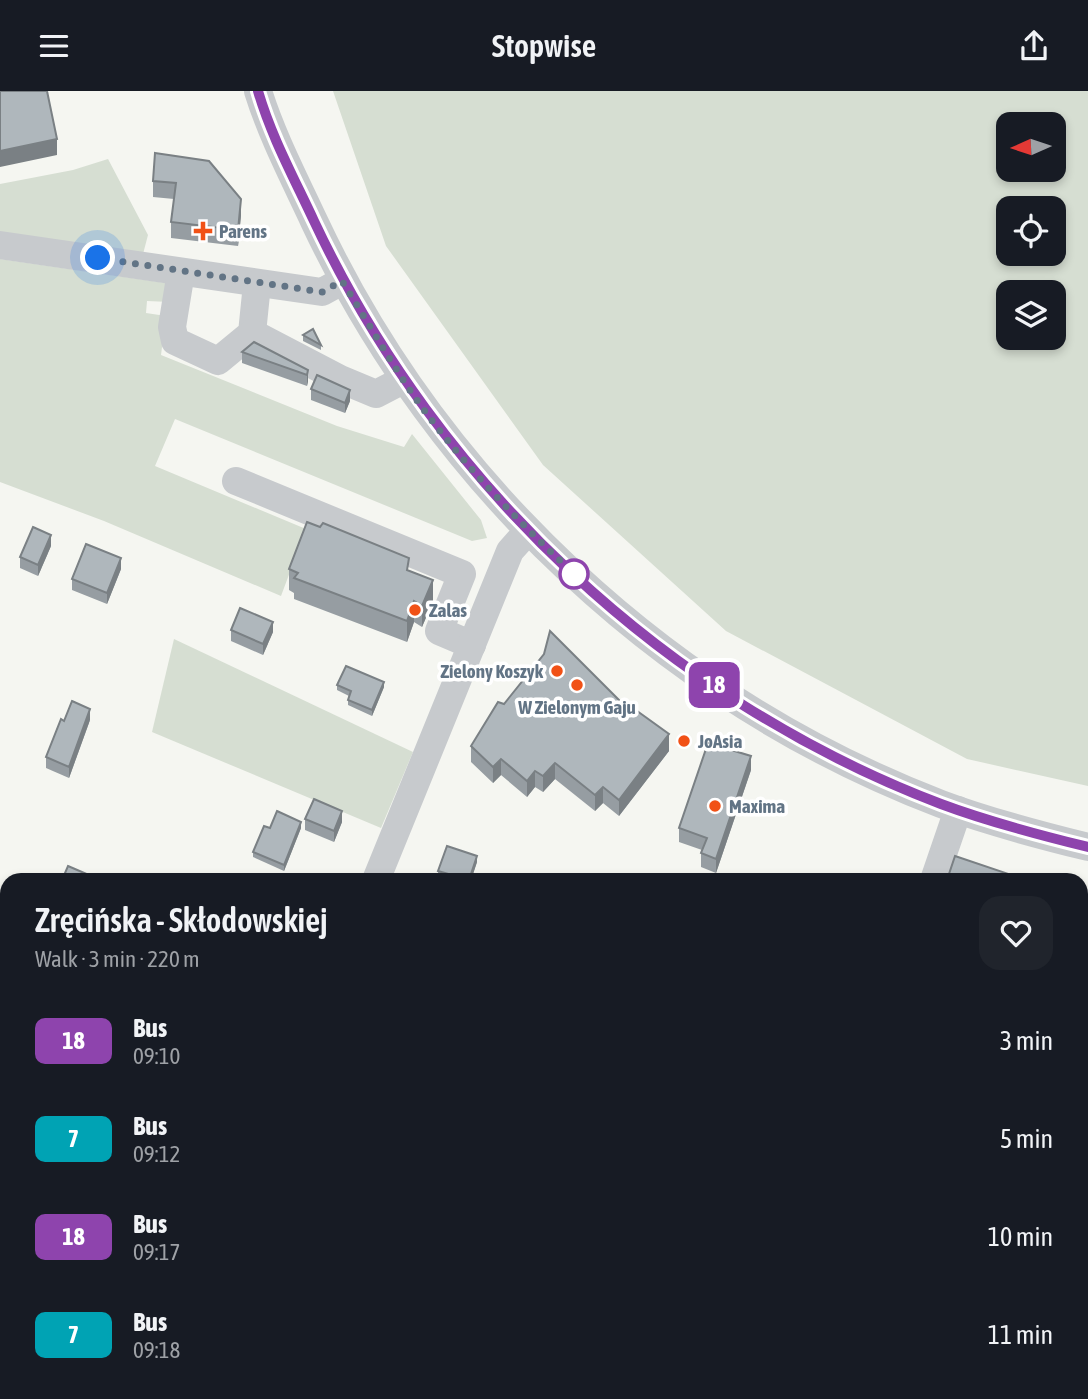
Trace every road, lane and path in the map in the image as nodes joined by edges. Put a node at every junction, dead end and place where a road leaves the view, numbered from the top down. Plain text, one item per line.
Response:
1 (258, 91) edge
2 (0, 245) edge
3 (181, 272) junction
4 (342, 281) junction
5 (257, 284) junction
6 (252, 333) junction
7 (403, 380) junction
8 (236, 481) dead end
9 (528, 531) junction
10 (472, 645) junction
11 (958, 810) junction
12 (1088, 847) edge
13 (379, 873) edge
14 (936, 873) edge

1 - 4 street
2 - 3 street
3 - 5 street
3 - 6 street
4 - 5 street
4 - 7 street
5 - 6 street
6 - 7 street
7 - 9 street
8 - 10 street
9 - 10 street
9 - 11 street
10 - 13 street
11 - 12 street
11 - 14 street

